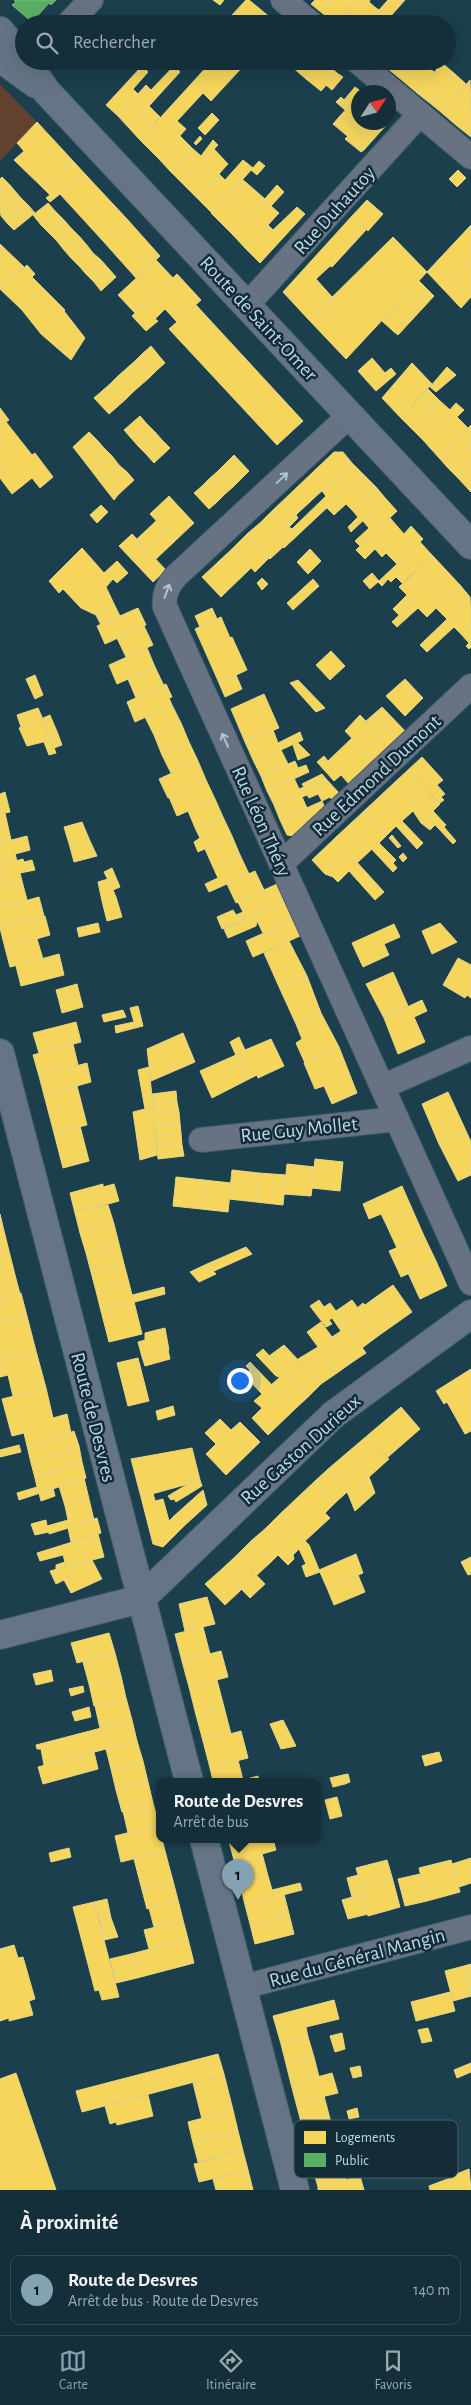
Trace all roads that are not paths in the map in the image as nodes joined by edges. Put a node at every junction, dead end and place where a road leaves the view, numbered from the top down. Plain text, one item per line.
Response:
1 (91, 0) edge
2 (283, 0) edge
3 (77, 15) edge
4 (301, 15) edge
5 (0, 31) edge
6 (15, 49) edge
7 (0, 58) edge
8 (15, 69) edge
9 (17, 70) edge
10 (31, 70) edge
11 (367, 70) edge
12 (47, 92) junction
13 (420, 114) junction
14 (471, 157) edge
15 (246, 305) junction
16 (349, 416) junction
17 (471, 545) edge
18 (471, 686) edge
19 (281, 864) junction
20 (471, 1048) edge
21 (0, 1053) edge
22 (382, 1087) junction
23 (397, 1119) junction
24 (202, 1140) dead end
25 (471, 1283) edge
26 (471, 1314) edge
27 (141, 1599) junction
28 (0, 1635) edge
29 (188, 1778) edge
30 (205, 1843) edge
31 (471, 1927) edge
32 (243, 1987) junction
33 (295, 2190) edge

1 - 3 street
2 - 4 street
5 - 6 main road, Route de Saint-Omer
7 - 8 main road, Route de Saint-Omer
9 - 12 main road, Route de Saint-Omer
10 - 12 main road, Route de Saint-Omer
11 - 13 street
12 - 15 main road, Route de Saint-Omer
13 - 14 street
13 - 15 street, Rue Duhautoy
15 - 16 main road, Route de Saint-Omer
16 - 17 main road, Route de Saint-Omer
19 -> 16 street, Rue Léon Théry
18 - 19 street, Rue Edmond Dumont
19 - 22 street, Rue Léon Théry
20 - 22 street
21 - 27 main road, Route de Desvres
22 - 23 street, Rue Léon Théry
23 - 24 street, Rue Guy Mollet
23 - 25 street, Rue Léon Théry
26 - 27 main road, Rue Gaston Durieux
27 - 28 main road
27 - 29 main road, Route de Desvres
30 - 32 main road
31 - 32 street, Rue du Général Mangin
32 - 33 main road

